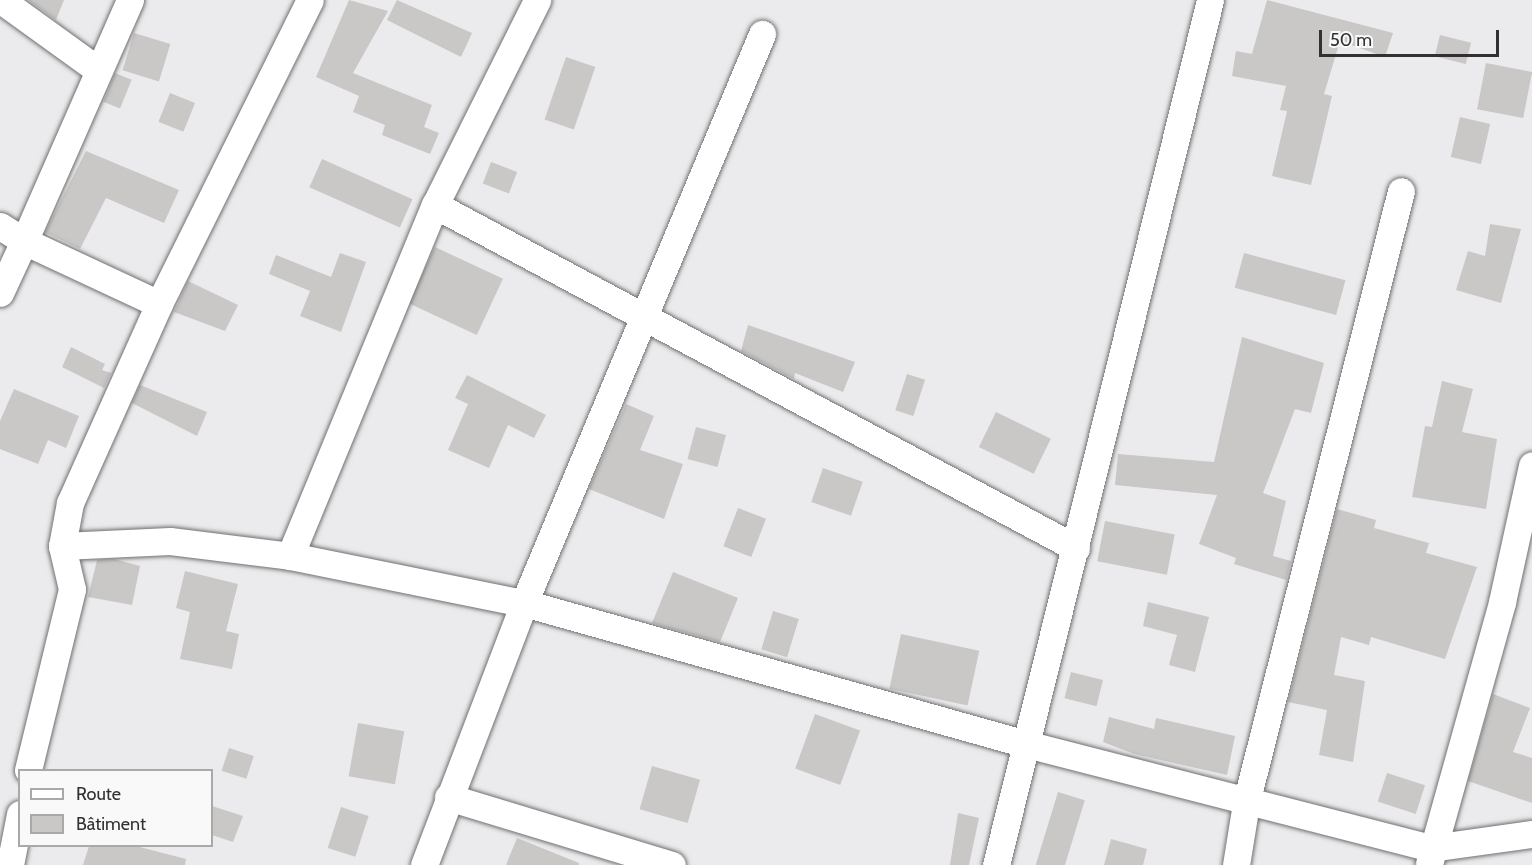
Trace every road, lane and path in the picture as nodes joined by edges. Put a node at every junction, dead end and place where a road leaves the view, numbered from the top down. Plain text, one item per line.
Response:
1 (1, 0) edge
2 (130, 0) edge
3 (310, 0) edge
4 (537, 0) edge
5 (1210, 0) edge
6 (762, 34) dead end
7 (98, 70) junction
8 (1401, 190) dead end
9 (435, 205) junction
10 (0, 226) edge
11 (24, 241) junction
12 (0, 293) edge
13 (159, 304) junction
14 (641, 318) junction
15 (1532, 465) edge
16 (62, 546) junction
17 (1076, 549) junction
18 (290, 556) junction
19 (524, 603) junction
20 (1026, 744) junction
21 (28, 769) edge
22 (448, 798) junction
23 (1246, 802) junction
24 (18, 824) edge
25 (1532, 834) edge
26 (1430, 857) edge
27 (10, 865) edge
28 (424, 865) edge
29 (672, 865) edge
30 (996, 865) edge
31 (1236, 865) edge

1 - 7 street
2 - 7 street
3 - 13 street
4 - 9 street
5 - 17 street
6 - 14 street
7 - 11 street
8 - 23 street
9 - 14 street
9 - 18 street
10 - 11 street
11 - 12 street
11 - 13 street
13 - 16 street
14 - 17 street
14 - 19 street
15 - 26 street
16 - 18 street
16 - 21 street
17 - 20 street
18 - 19 street
19 - 20 street
19 - 22 street
20 - 23 street
20 - 30 street
22 - 28 street
22 - 29 street
23 - 26 street
23 - 31 street
24 - 27 street
25 - 26 street

